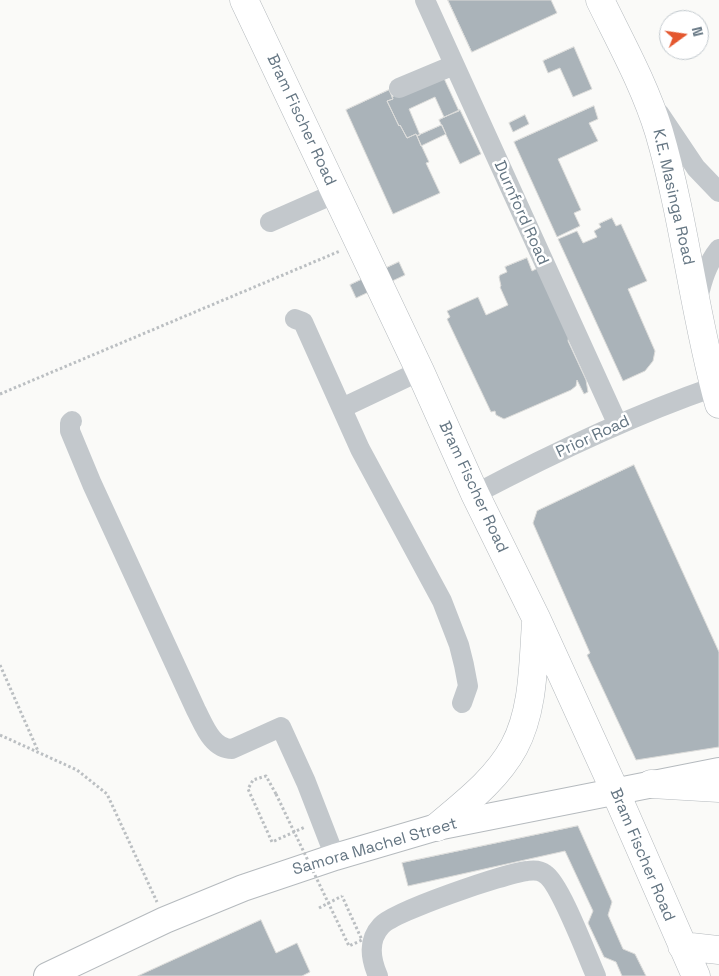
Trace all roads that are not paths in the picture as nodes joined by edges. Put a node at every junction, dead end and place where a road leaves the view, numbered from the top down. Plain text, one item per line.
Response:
1 (244, 0) edge
2 (425, 0) edge
3 (600, 0) edge
4 (454, 65) junction
5 (399, 88) dead end
6 (646, 92) junction
7 (719, 192) edge
8 (336, 193) junction
9 (270, 222) dead end
10 (719, 249) edge
11 (295, 319) dead end
12 (705, 321) edge
13 (420, 371) junction
14 (717, 396) edge
15 (342, 408) junction
16 (72, 421) dead end
17 (618, 425) junction
18 (475, 494) junction
19 (536, 620) junction
20 (462, 703) dead end
21 (719, 771) edge
22 (651, 784) junction
23 (719, 788) edge
24 (615, 791) junction
25 (437, 827) junction
26 (335, 856) junction
27 (682, 946) junction
28 (719, 950) edge
29 (47, 976) edge
30 (378, 976) edge
31 (596, 976) edge
32 (696, 976) edge

1 - 8 highway, Bram Fischer Road
2 - 4 street, Durnford Road
3 - 6 highway, K.E. Masinga Road
4 - 5 street
4 - 17 street, Durnford Road
6 - 7 street
6 - 12 highway, K.E. Masinga Road
8 - 9 street
8 - 13 highway, Bram Fischer Road
10 - 12 street
11 - 15 street
12 - 14 highway, K.E. Masinga Road
13 - 15 street
13 - 18 highway, Bram Fischer Road
14 - 17 street, Prior Road
15 - 20 street
16 - 26 street
17 - 18 street, Prior Road
18 - 19 highway, Bram Fischer Road
19 - 24 highway, Bram Fischer Road
19 - 25 highway
21 - 22 main road, Samora Machel Street
22 - 23 highway
22 - 24 main road, Samora Machel Street
24 - 25 main road, Samora Machel Street
24 - 27 highway, Bram Fischer Road
25 - 26 main road, Samora Machel Street
26 - 29 main road, Samora Machel Street
27 - 28 highway
27 - 32 highway, Bram Fischer Road
30 - 31 street

